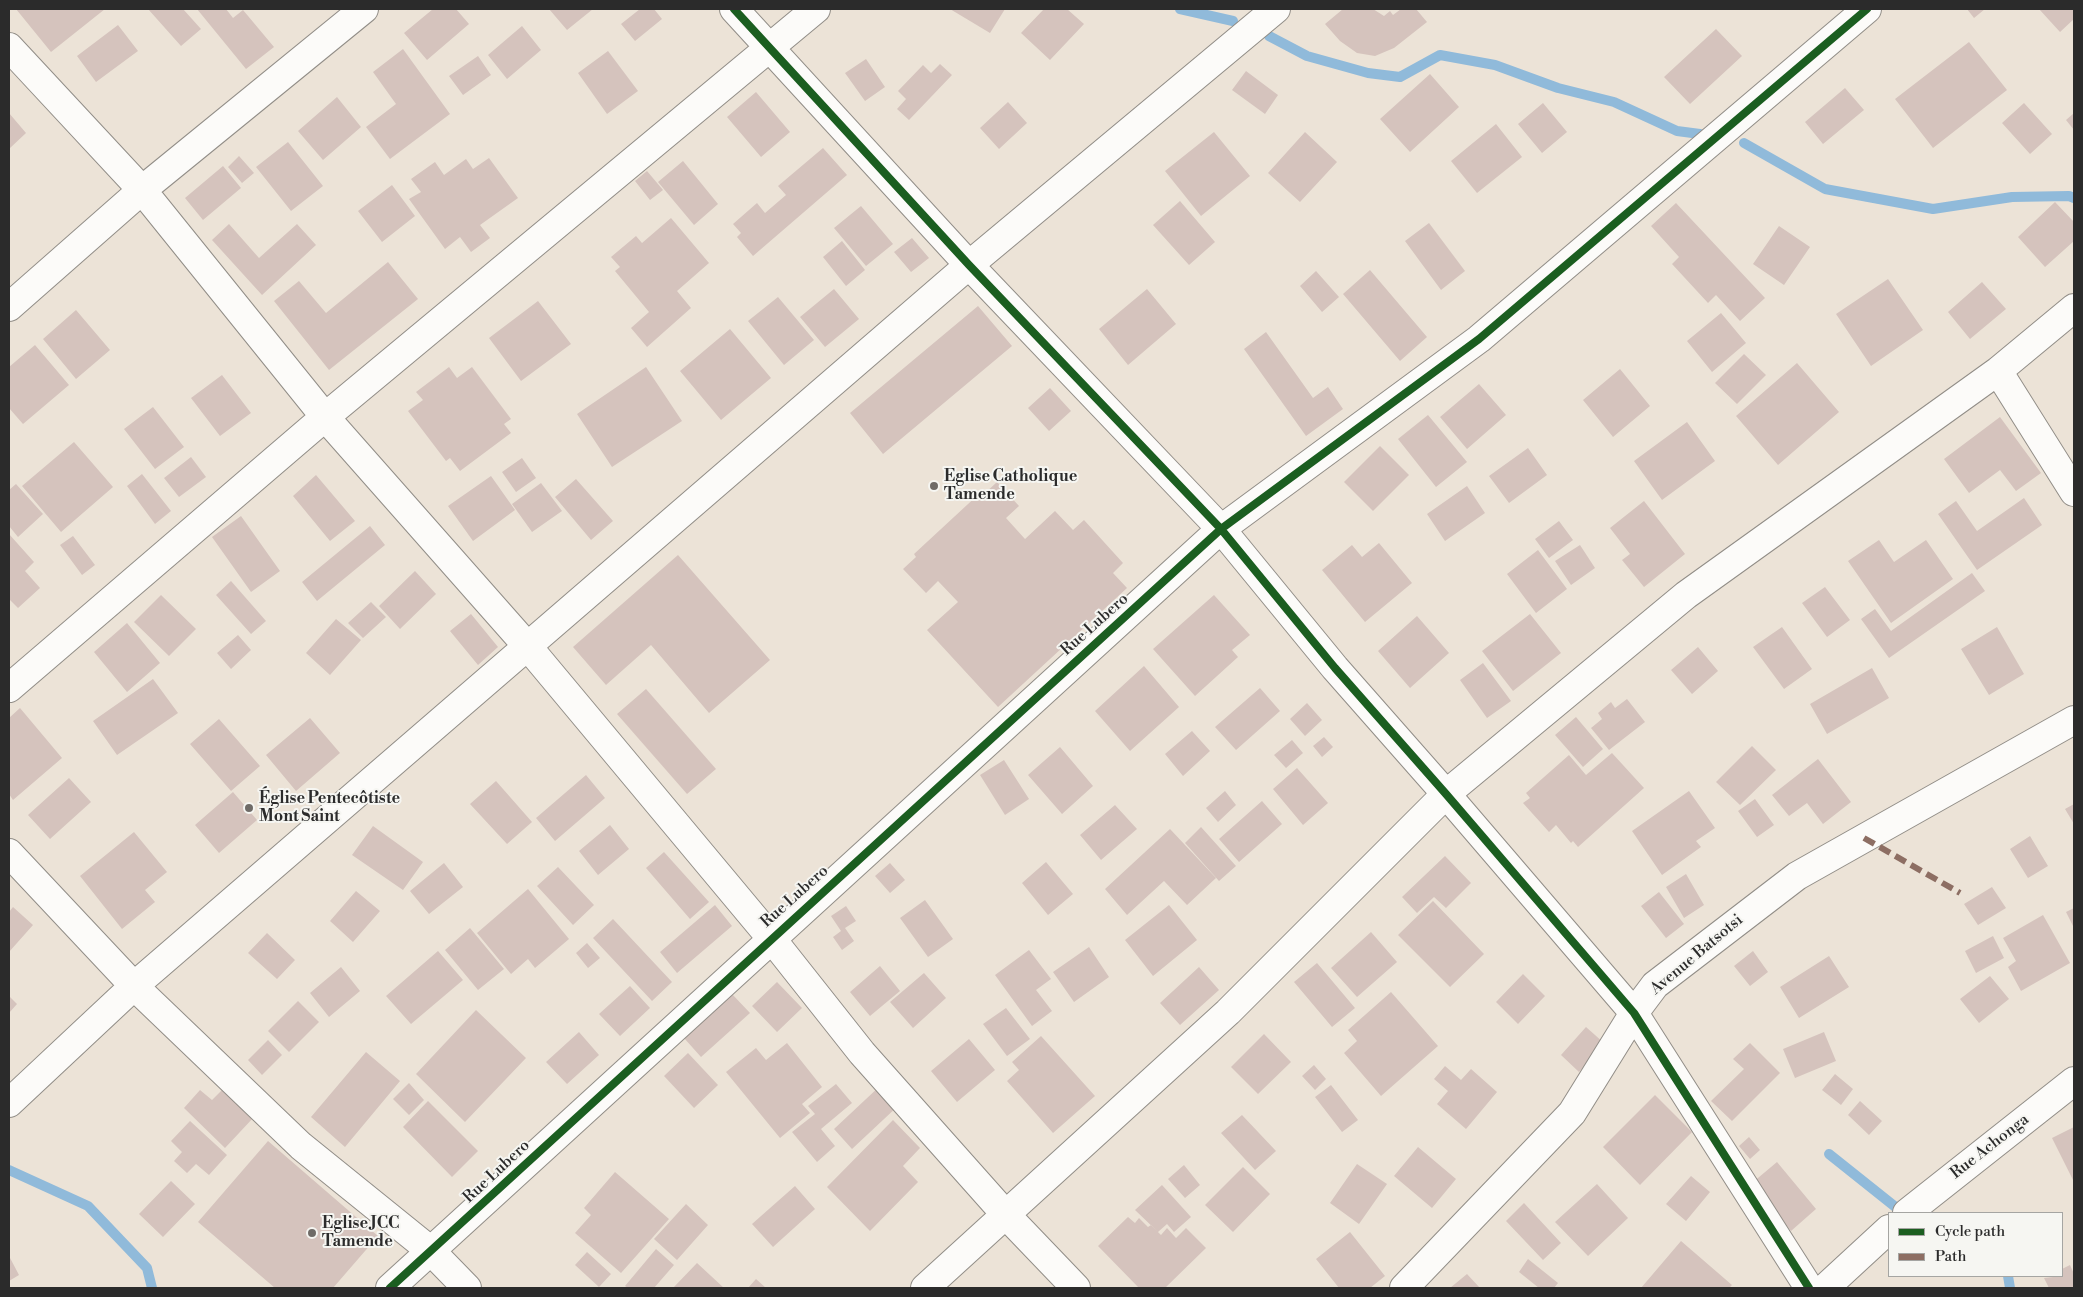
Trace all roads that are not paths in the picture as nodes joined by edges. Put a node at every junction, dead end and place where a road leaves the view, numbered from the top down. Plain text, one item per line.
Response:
1 (364, 9) edge
2 (734, 9) edge
3 (816, 9) edge
4 (1276, 9) edge
5 (1867, 9) edge
6 (9, 47) edge
7 (770, 47) junction
8 (142, 190) junction
9 (969, 265) junction
10 (9, 306) edge
11 (2074, 308) edge
12 (1998, 371) junction
13 (325, 418) junction
14 (2074, 492) edge
15 (1221, 529) junction
16 (529, 648) junction
17 (9, 688) edge
18 (2074, 720) edge
19 (1446, 794) junction
20 (9, 853) edge
21 (771, 938) junction
22 (134, 986) junction
23 (1634, 1013) junction
24 (2074, 1081) edge
25 (9, 1103) edge
26 (1908, 1212) edge
27 (1006, 1216) junction
28 (1888, 1230) edge
29 (431, 1252) junction
30 (390, 1288) edge
31 (467, 1288) edge
32 (926, 1288) edge
33 (1076, 1288) edge
34 (1404, 1288) edge
35 (1809, 1288) edge
36 (1825, 1288) edge

1 - 8 street
2 - 7 street
3 - 7 street
4 - 9 street
5 - 15 street, Rue Lubero
6 - 8 street
7 - 9 street
7 - 13 street
8 - 10 street
8 - 13 street
9 - 15 street
9 - 16 street
11 - 12 street
12 - 14 street
12 - 19 street
13 - 16 street
13 - 17 street
15 - 19 street
15 - 21 street, Rue Lubero
16 - 21 street
16 - 22 street
18 - 23 street, Avenue Batsotsi
19 - 23 street
19 - 27 street
20 - 22 street
21 - 27 street
21 - 29 street, Rue Lubero
22 - 25 street
22 - 29 street
23 - 34 street, Avenue Batsotsi
23 - 35 street
24 - 26 street, Rue Achonga
27 - 32 street
27 - 33 street
28 - 36 street
29 - 30 street, Rue Lubero
29 - 31 street

